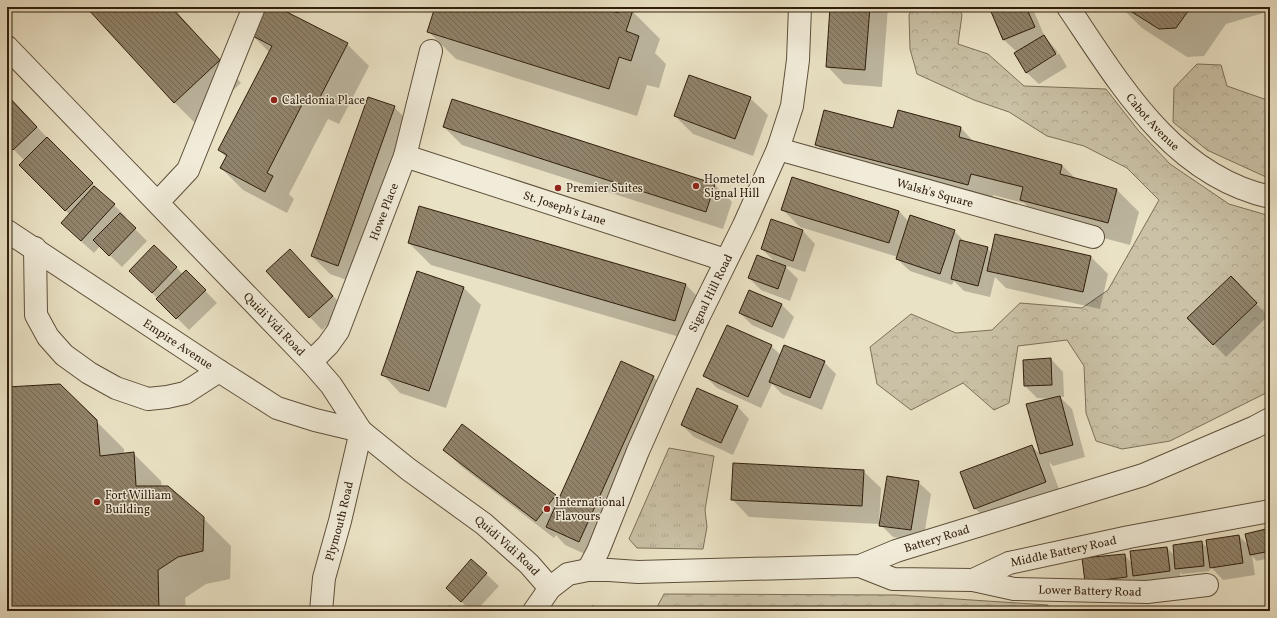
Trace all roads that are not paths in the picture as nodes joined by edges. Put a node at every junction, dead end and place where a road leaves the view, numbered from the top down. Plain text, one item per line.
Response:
1 (254, 7) edge
2 (800, 7) edge
3 (1068, 7) edge
4 (7, 47) edge
5 (431, 50) dead end
6 (778, 149) junction
7 (405, 156) junction
8 (1270, 197) edge
9 (158, 202) junction
10 (7, 230) edge
11 (1093, 237) dead end
12 (35, 248) junction
13 (725, 260) junction
14 (311, 362) junction
15 (219, 371) junction
16 (1270, 419) edge
17 (361, 431) junction
18 (1270, 511) edge
19 (860, 566) junction
20 (588, 570) junction
21 (973, 580) junction
22 (1207, 585) dead end
23 (550, 588) junction
24 (321, 611) edge
25 (534, 611) edge

1 - 9 street
2 - 6 street, Signal Hill Road
3 - 8 street, Cabot Avenue
4 - 9 street, Quidi Vidi Road
5 - 7 street, Howe Place
6 - 11 street, Walsh's Square
6 - 13 street, Signal Hill Road
7 - 13 street, St. Joseph's Lane
7 - 14 street, Howe Place
9 - 14 street, Quidi Vidi Road
10 - 12 street, Empire Avenue
12 - 15 street, Empire Avenue
12 - 15 street
13 - 20 street, Signal Hill Road
14 - 17 street, Quidi Vidi Road
15 - 17 street, Empire Avenue
16 - 19 street, Battery Road
17 - 23 street, Quidi Vidi Road
17 - 24 street, Plymouth Road
18 - 21 street, Middle Battery Road
19 - 20 street, Battery Road
19 - 21 street, Middle Battery Road
20 - 23 street, Battery Road
21 - 22 street, Lower Battery Road
23 - 25 street, Battery Road

